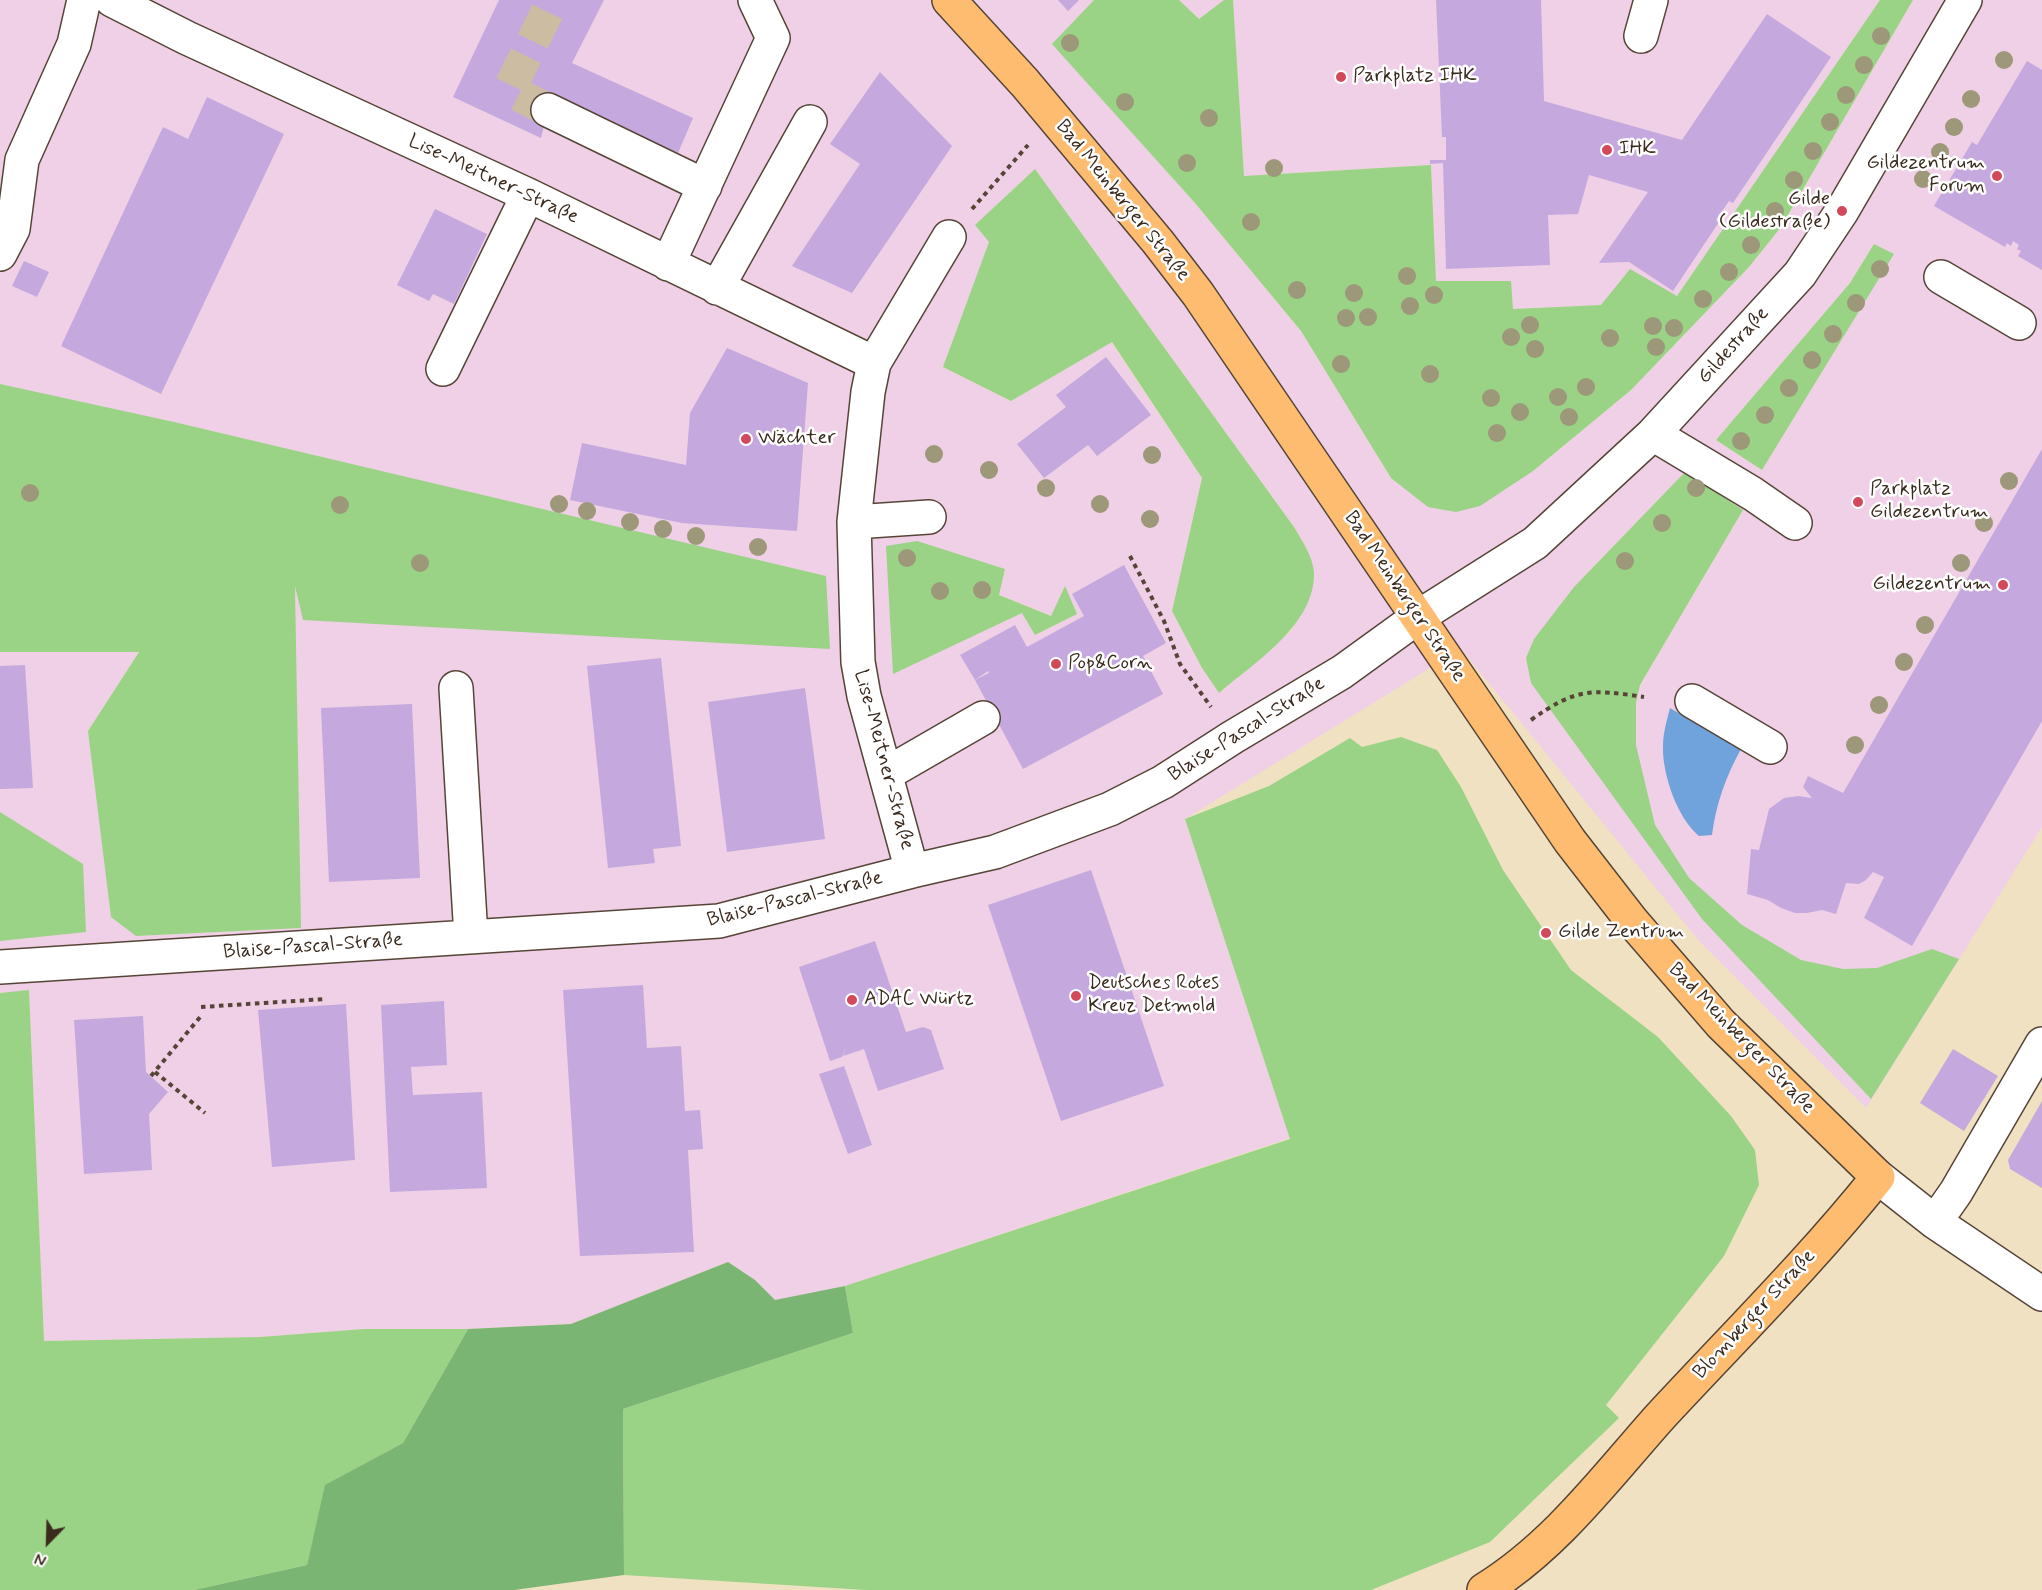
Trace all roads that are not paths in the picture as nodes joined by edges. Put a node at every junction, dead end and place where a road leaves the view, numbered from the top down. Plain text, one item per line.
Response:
1 (84, 0) edge
2 (755, 0) edge
3 (949, 0) edge
4 (1651, 0) edge
5 (1965, 0) edge
6 (119, 1) edge
7 (1641, 36) dead end
8 (548, 110) tunnel mouth
9 (810, 122) dead end
10 (705, 186) junction
11 (528, 195) junction
12 (949, 237) road end
13 (0, 254) edge
14 (668, 264) junction
15 (1941, 277) dead end
16 (717, 288) junction
17 (2019, 323) dead end
18 (874, 363) junction
19 (443, 369) dead end
20 (1653, 434) junction
21 (929, 517) dead end
22 (854, 522) junction
23 (1795, 523) dead end
24 (1418, 617) junction
25 (456, 688) dead end
26 (1692, 701) dead end
27 (983, 718) dead end
28 (1770, 747) dead end
29 (886, 774) junction
30 (912, 871) junction
31 (471, 937) junction
32 (0, 967) edge
33 (2042, 1044) edge
34 (1878, 1177) junction
35 (1935, 1222) junction
36 (2040, 1286) edge
37 (1484, 1590) edge

1 - 13 street
2 - 10 street
3 - 24 main road, Bad Meinberger Straße
4 - 7 street
5 - 20 street, Gildestraße
6 - 11 street, Lise-Meitner-Straße
8 - 10 street
9 - 16 street
10 - 14 street
11 - 14 street, Lise-Meitner-Straße
11 - 19 street
12 - 18 street, Lise-Meitner-Straße
14 - 16 street, Lise-Meitner-Straße
15 - 17 street
16 - 18 street, Lise-Meitner-Straße
18 - 22 street, Lise-Meitner-Straße
20 - 23 street
20 - 24 street, Gildestraße
21 - 22 street
22 - 29 street, Lise-Meitner-Straße
24 - 30 street, Blaise-Pascal-Straße
24 - 34 main road, Bad Meinberger Straße
25 - 31 street
26 - 28 street
27 - 29 street
29 - 30 street, Lise-Meitner-Straße
30 - 31 street, Blaise-Pascal-Straße
31 - 32 street, Blaise-Pascal-Straße
33 - 35 street
34 - 35 street
34 - 37 main road, Blomberger Straße
35 - 36 street

